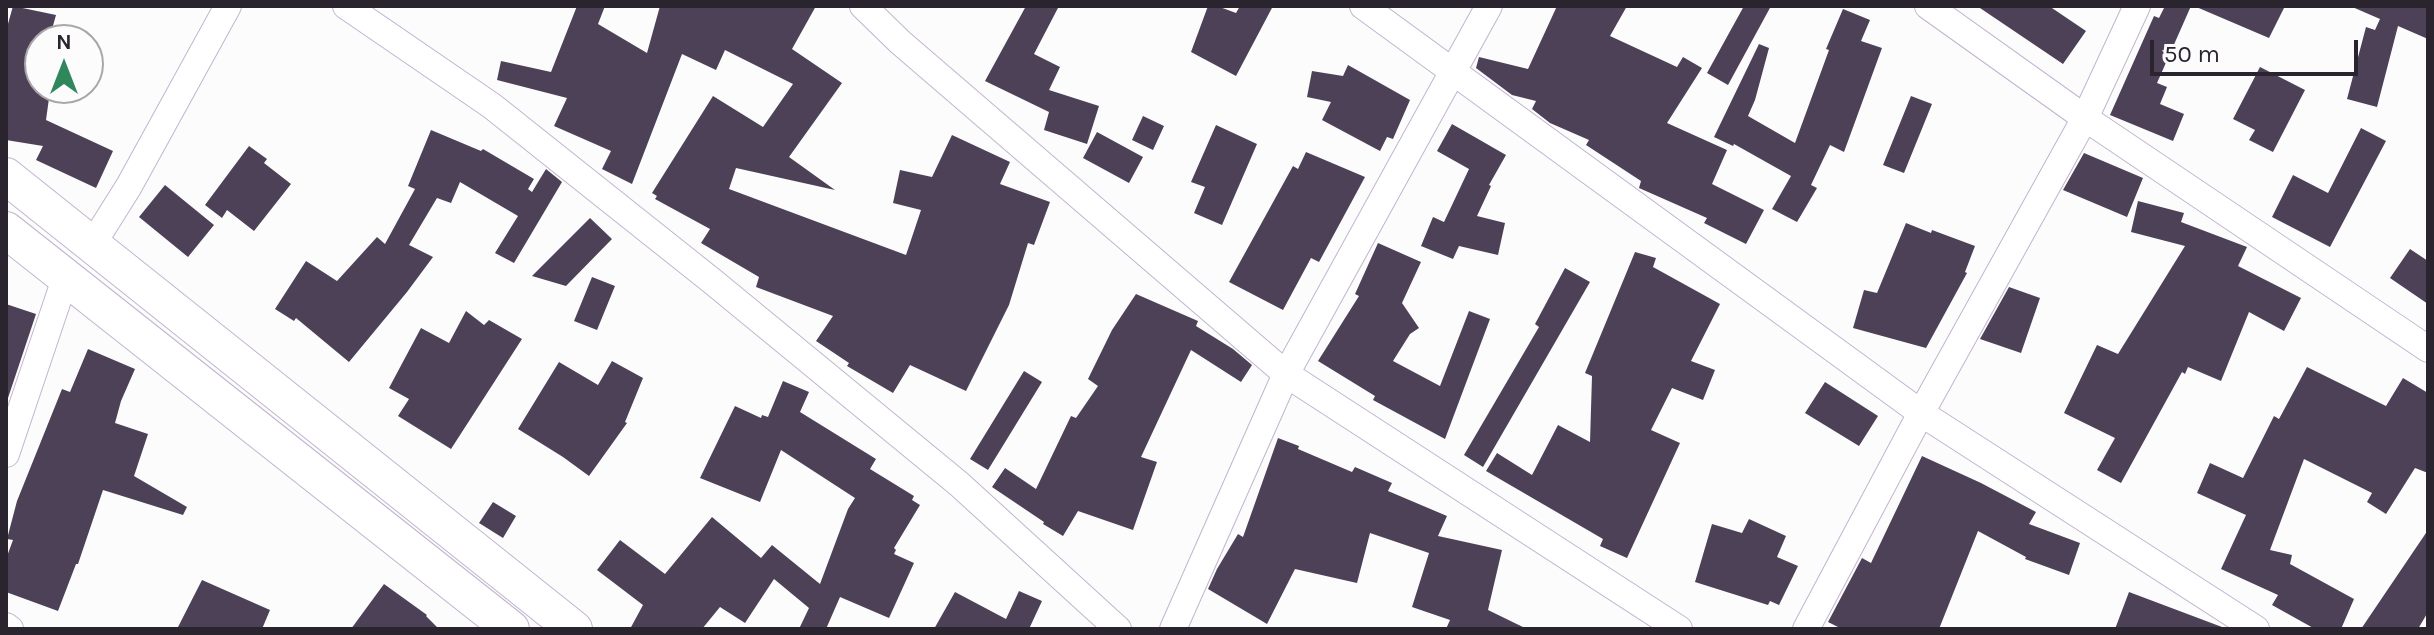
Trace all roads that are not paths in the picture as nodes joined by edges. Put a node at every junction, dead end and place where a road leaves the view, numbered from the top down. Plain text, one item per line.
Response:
1 (228, 6) edge
2 (346, 6) edge
3 (863, 6) edge
4 (1363, 6) edge
5 (1489, 6) edge
6 (1928, 6) edge
7 (2137, 6) edge
8 (1454, 71) junction
9 (2085, 118) junction
10 (6, 176) edge
11 (6, 230) edge
12 (92, 245) junction
13 (66, 276) junction
14 (2428, 349) edge
15 (1286, 374) junction
16 (1921, 413) junction
17 (6, 454) edge
18 (511, 629) edge
19 (574, 629) edge
20 (1118, 629) edge
21 (1173, 629) edge
22 (1679, 629) edge
23 (1806, 629) edge
24 (2256, 629) edge

1 - 12 street
2 - 20 street
3 - 15 street
4 - 8 street
5 - 8 street
6 - 9 street
7 - 9 street
8 - 15 street
8 - 16 street
9 - 14 street
9 - 16 street
10 - 12 main road
11 - 13 main road
12 - 19 main road
13 - 17 street
13 - 18 main road
15 - 21 street
15 - 22 street
16 - 23 street
16 - 24 street

